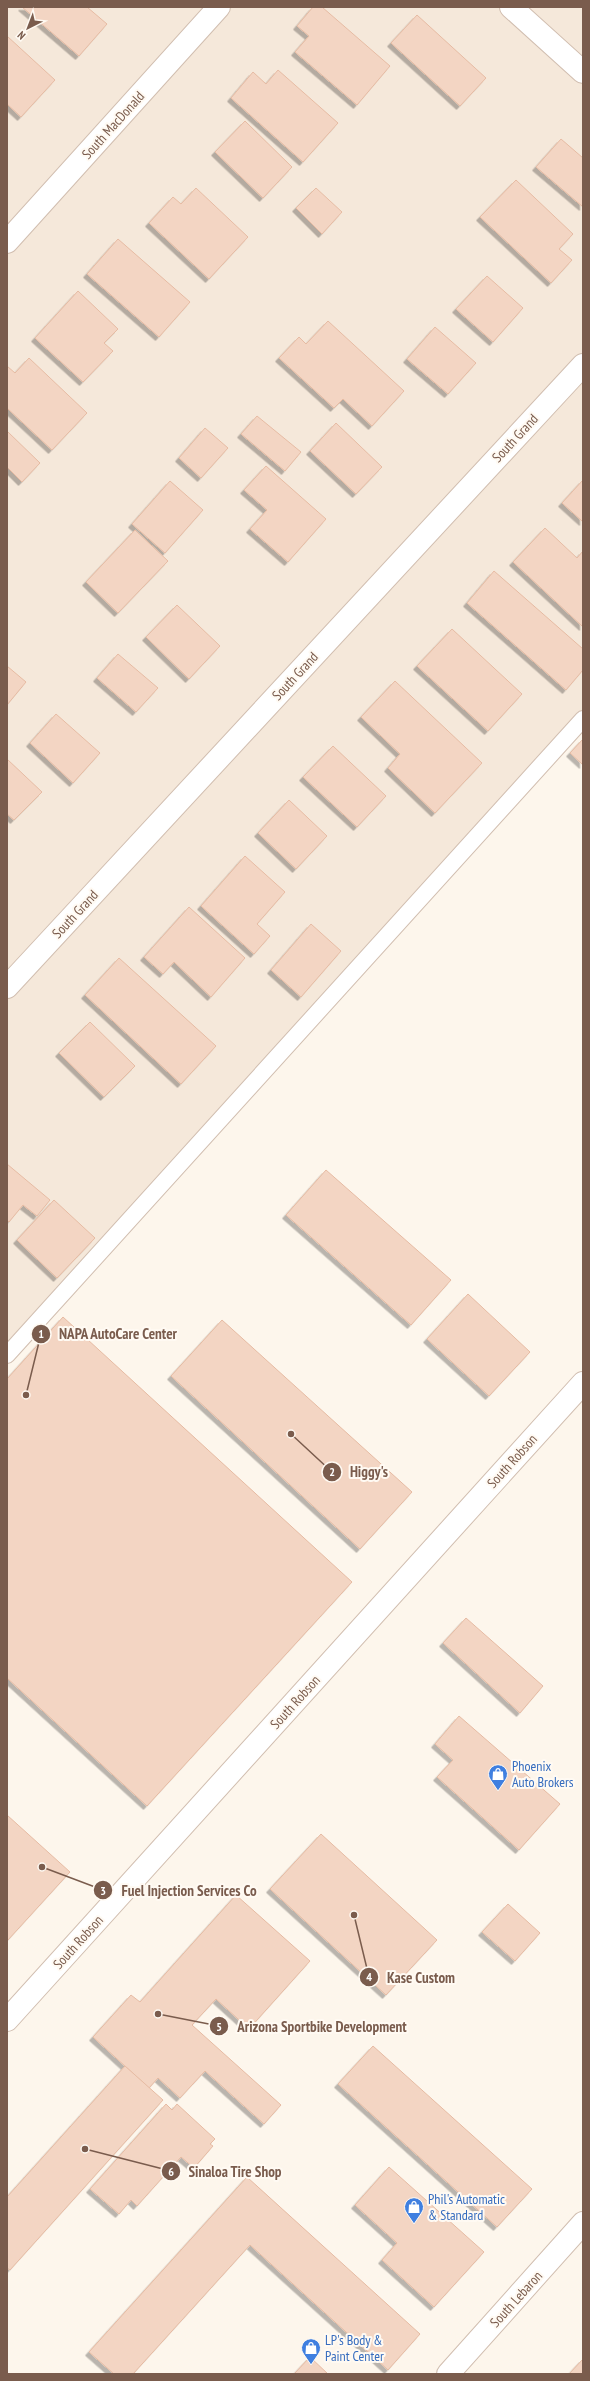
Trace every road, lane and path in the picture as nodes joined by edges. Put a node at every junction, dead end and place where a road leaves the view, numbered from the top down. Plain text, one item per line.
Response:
1 (220, 7) edge
2 (511, 7) edge
3 (583, 72) edge
4 (7, 242) edge
5 (583, 365) edge
6 (583, 719) edge
7 (7, 987) edge
8 (7, 1355) edge
9 (583, 1383) edge
10 (7, 2020) edge
11 (583, 2223) edge
12 (448, 2374) edge

1 - 4 street, South MacDonald
2 - 3 street
5 - 7 street, South Grand
6 - 8 lane
9 - 10 street, South Robson
11 - 12 street, South Lebaron

